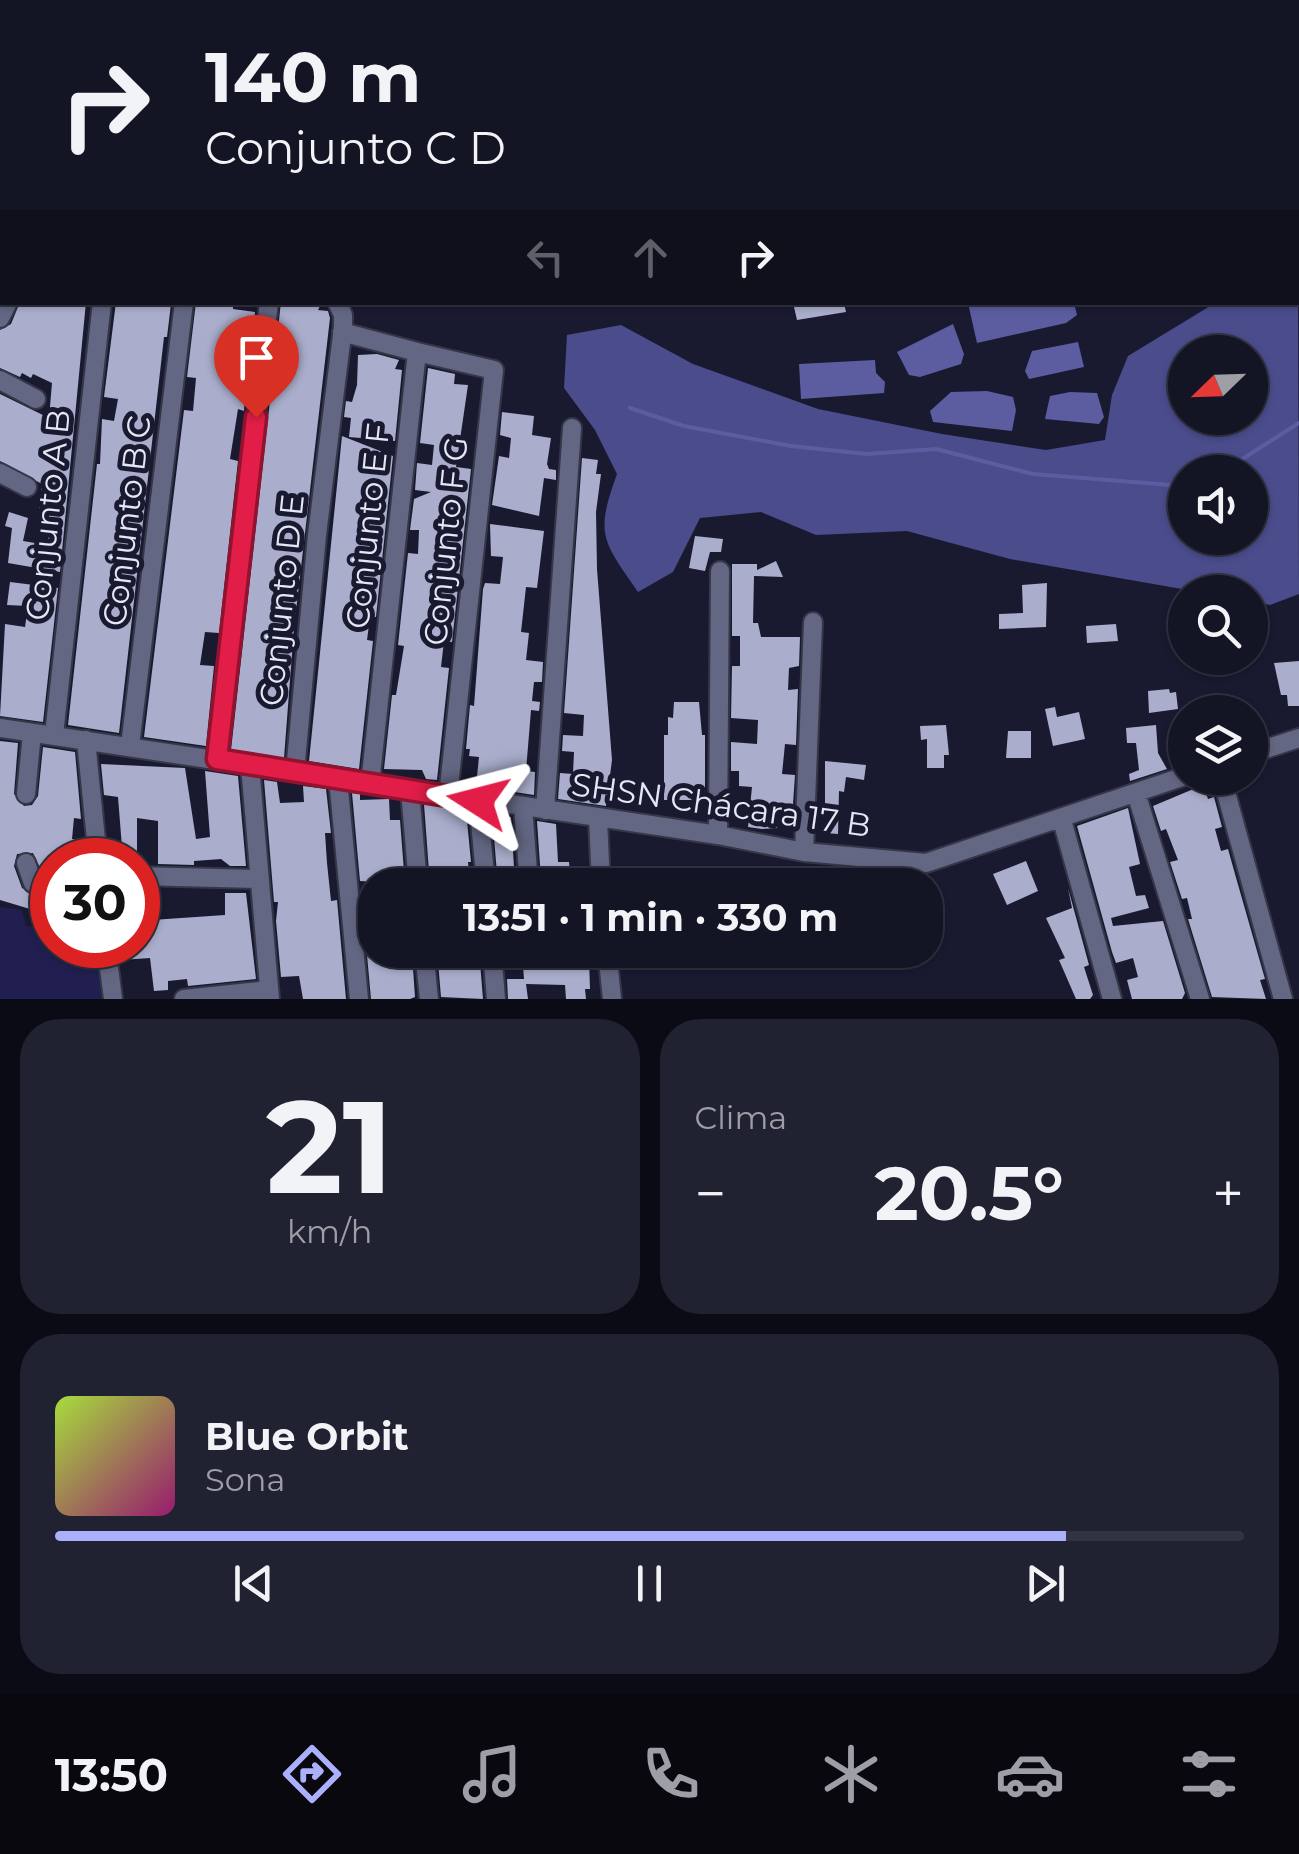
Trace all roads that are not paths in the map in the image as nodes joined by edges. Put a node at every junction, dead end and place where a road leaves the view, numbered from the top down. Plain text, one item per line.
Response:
1 (102, 305) edge
2 (184, 305) edge
3 (268, 305) edge
4 (341, 316) edge
5 (417, 352) junction
6 (0, 380) edge
7 (36, 399) dead end
8 (572, 428) dead end
9 (0, 474) edge
10 (27, 486) dead end
11 (720, 571) dead end
12 (813, 622) dead end
13 (0, 728) edge
14 (32, 733) junction
15 (54, 735) junction
16 (1299, 738) edge
17 (86, 740) junction
18 (130, 746) junction
19 (1268, 748) edge
20 (217, 759) junction
21 (250, 765) junction
22 (295, 772) junction
23 (338, 779) junction
24 (1168, 782) edge
25 (370, 784) junction
26 (410, 790) junction
27 (1136, 793) junction
28 (26, 794) dead end
29 (1227, 795) edge
30 (448, 796) junction
31 (478, 801) junction
32 (523, 807) junction
33 (545, 810) junction
34 (598, 819) junction
35 (1062, 820) junction
36 (718, 835) junction
37 (96, 838) edge
38 (804, 852) junction
39 (26, 864) dead end
40 (417, 868) edge
41 (484, 868) edge
42 (528, 868) edge
43 (600, 868) edge
44 (30, 875) edge
45 (160, 877) edge
46 (259, 879) junction
47 (109, 968) edge
48 (426, 968) edge
49 (493, 968) edge
50 (609, 968) edge
51 (270, 994) edge
52 (113, 999) edge
53 (184, 999) edge
54 (359, 999) edge
55 (429, 999) edge
56 (496, 999) edge
57 (612, 999) edge
58 (1112, 999) edge
59 (1200, 999) edge
60 (1283, 999) edge

1 - 15 street, Conjunto A B
2 - 18 street, Conjunto B C
3 - 20 street
4 - 5 street
4 - 22 street, Conjunto D E
5 - 25 street, Conjunto E F
5 - 30 street, Conjunto F G
6 - 7 street
8 - 33 street
9 - 10 street
11 - 36 street
12 - 38 street
13 - 14 street, SHSN Chácara 17 B
14 - 15 street, SHSN Chácara 17 B
14 - 28 street
15 - 17 street, SHSN Chácara 17 B
16 - 19 street
17 - 18 street, SHSN Chácara 17 B
17 - 37 street
18 - 20 street, SHSN Chácara 17 B
20 - 21 street, SHSN Chácara 17 B
21 - 22 street, SHSN Chácara 17 B
21 - 46 street
22 - 23 street, SHSN Chácara 17 B
23 - 25 street, SHSN Chácara 17 B
23 - 54 street
24 - 27 street, SHSN Chácara 17 B
25 - 26 street, SHSN Chácara 17 B
26 - 30 street, SHSN Chácara 17 B
26 - 40 street
27 - 35 street, SHSN Chácara 17 B
27 - 59 street
29 - 60 street
30 - 31 street, SHSN Chácara 17 B
31 - 32 street, SHSN Chácara 17 B
31 - 41 street
32 - 33 street, SHSN Chácara 17 B
32 - 42 street
33 - 34 street, SHSN Chácara 17 B
34 - 36 street, SHSN Chácara 17 B
34 - 43 street
35 - 38 street, SHSN Chácara 17 B
35 - 58 street
36 - 38 street, SHSN Chácara 17 B
39 - 44 street
45 - 46 street
46 - 51 street
47 - 52 street
48 - 55 street
49 - 56 street
50 - 57 street
51 - 53 street

